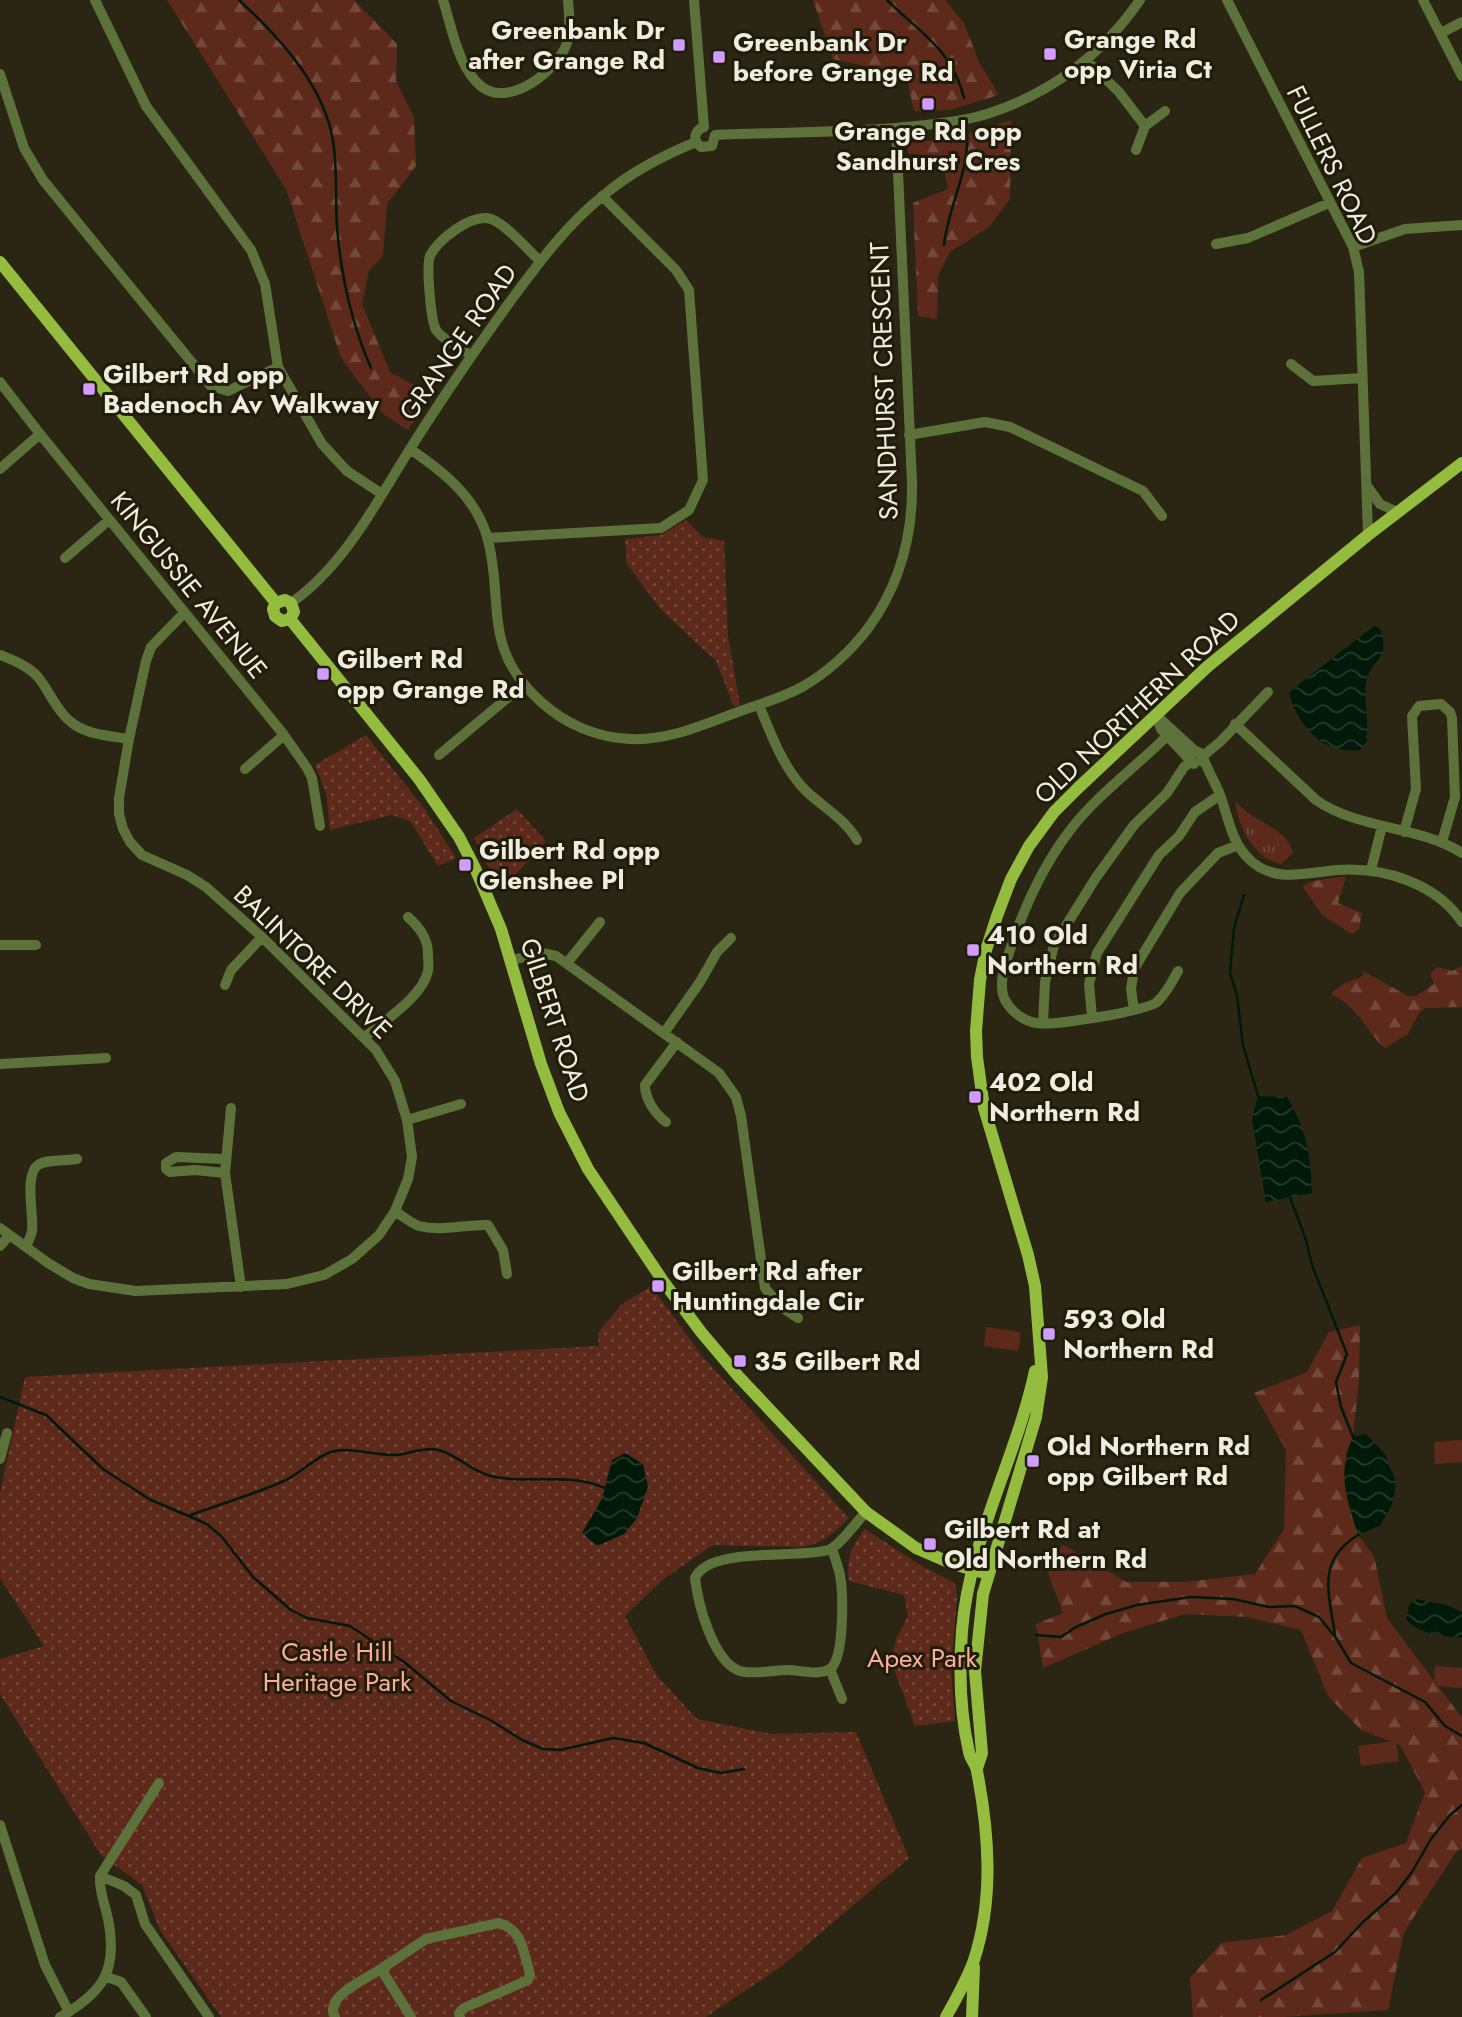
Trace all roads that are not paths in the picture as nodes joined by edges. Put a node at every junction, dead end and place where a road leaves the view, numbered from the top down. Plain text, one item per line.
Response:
1 (95, 0) edge
2 (443, 0) edge
3 (568, 0) edge
4 (694, 0) edge
5 (1140, 0) edge
6 (1227, 0) edge
7 (1423, 0) edge
8 (1462, 22) edge
9 (1441, 33) junction
10 (1086, 60) junction
11 (0, 74) edge
12 (1462, 76) edge
13 (1165, 111) dead end
14 (1145, 126) junction
15 (704, 127) junction
16 (896, 128) junction
17 (715, 135) junction
18 (696, 142) junction
19 (1136, 150) dead end
20 (602, 196) junction
21 (1329, 203) junction
22 (1462, 225) edge
23 (1216, 244) dead end
24 (1353, 247) junction
25 (540, 261) junction
26 (0, 262) edge
27 (471, 355) junction
28 (1291, 364) dead end
29 (278, 366) junction
30 (1362, 378) junction
31 (0, 382) edge
32 (40, 434) junction
33 (909, 435) junction
34 (410, 449) junction
35 (1462, 463) edge
36 (0, 469) edge
37 (1366, 485) junction
38 (382, 494) junction
39 (1397, 512) junction
40 (1161, 516) dead end
41 (109, 520) junction
42 (1368, 535) junction
43 (487, 538) junction
44 (65, 558) dead end
45 (276, 603) junction
46 (291, 603) junction
47 (184, 613) junction
48 (290, 619) junction
49 (0, 655) edge
50 (523, 684) junction
51 (1268, 692) dead end
52 (759, 705) junction
53 (1156, 716) junction
54 (1235, 724) junction
55 (284, 736) junction
56 (1167, 736) junction
57 (129, 739) junction
58 (439, 755) dead end
59 (1198, 756) junction
60 (245, 769) dead end
61 (1220, 795) junction
62 (320, 826) dead end
63 (1382, 826) junction
64 (1405, 832) junction
65 (857, 840) dead end
66 (1442, 842) junction
67 (1238, 845) junction
68 (1462, 853) edge
69 (1371, 870) junction
70 (408, 917) dead end
71 (600, 922) dead end
72 (1462, 922) edge
73 (262, 937) junction
74 (731, 938) dead end
75 (0, 945) edge
76 (37, 945) dead end
77 (512, 960) junction
78 (566, 962) junction
79 (1178, 971) dead end
80 (225, 985) dead end
81 (1134, 1010) junction
82 (1092, 1017) junction
83 (1043, 1023) junction
84 (664, 1033) junction
85 (365, 1037) junction
86 (677, 1042) junction
87 (106, 1058) dead end
88 (0, 1064) edge
89 (461, 1104) dead end
90 (231, 1108) dead end
91 (407, 1119) junction
92 (666, 1122) dead end
93 (77, 1159) dead end
94 (225, 1159) junction
95 (225, 1173) junction
96 (395, 1211) junction
97 (0, 1228) edge
98 (9, 1236) junction
99 (0, 1246) edge
100 (26, 1247) junction
101 (508, 1274) dead end
102 (241, 1287) junction
103 (798, 1318) dead end
104 (1040, 1354) junction
105 (6, 1433) dead end
106 (0, 1459) edge
107 (866, 1512) junction
108 (832, 1549) junction
109 (972, 1570) junction
110 (988, 1574) junction
111 (830, 1669) junction
112 (842, 1699) dead end
113 (977, 1768) junction
114 (159, 1783) dead end
115 (0, 1825) edge
116 (100, 1876) junction
117 (974, 1960) junction
118 (381, 1969) junction
119 (107, 1977) junction
120 (64, 2015) edge
121 (407, 2016) edge
122 (146, 2017) edge
123 (209, 2017) edge
124 (335, 2017) edge
125 (460, 2017) edge
126 (946, 2017) edge
127 (972, 2017) edge

1 - 29 street
2 - 3 street
4 - 15 street
5 - 10 street
6 - 21 street, FULLERS ROAD
7 - 9 street
8 - 9 street
9 - 12 street
10 - 14 street
10 - 16 street
11 - 29 street
13 - 14 street
14 - 19 street
15 - 17 street
15 - 18 street
16 - 17 street
16 - 33 street, SANDHURST CRESCENT
17 - 18 street
18 - 20 street, GRANGE ROAD
20 - 25 street, GRANGE ROAD
20 - 43 street
21 - 23 street
21 - 24 street, FULLERS ROAD
22 - 24 street
24 - 30 street, FULLERS ROAD
25 - 27 street, GRANGE ROAD
25 - 27 street
26 - 45 main road
27 - 34 street, GRANGE ROAD
28 - 30 street
29 - 38 street
30 - 37 street, FULLERS ROAD
31 - 32 street, KINGUSSIE AVENUE
32 - 36 street
32 - 41 street, KINGUSSIE AVENUE
33 - 40 street
33 - 52 street, SANDHURST CRESCENT
34 - 38 street, GRANGE ROAD
34 - 43 street, SANDHURST CRESCENT
35 - 39 main road, OLD NORTHERN ROAD
37 - 39 street
37 - 42 street, FULLERS ROAD
38 - 46 street, GRANGE ROAD
39 - 42 main road, OLD NORTHERN ROAD
41 - 44 street
41 - 47 street, KINGUSSIE AVENUE
42 - 53 main road, OLD NORTHERN ROAD
43 - 50 street, SANDHURST CRESCENT
45 - 46 main road
45 - 48 main road
46 - 48 main road
47 - 55 street, KINGUSSIE AVENUE
47 - 57 street, BALINTORE DRIVE
48 - 77 main road, GILBERT ROAD
49 - 57 street
50 - 52 street, SANDHURST CRESCENT
50 - 58 street
51 - 54 street
52 - 65 street
53 - 56 street
53 - 59 street
53 - 104 main road, OLD NORTHERN ROAD
54 - 59 street
54 - 63 street
55 - 60 street
55 - 62 street, KINGUSSIE AVENUE
56 - 59 street
56 - 83 street
57 - 73 street, BALINTORE DRIVE
59 - 61 street
59 - 83 street
61 - 67 street
61 - 82 street
63 - 64 street
63 - 69 street
64 - 66 street
64 - 66 street
66 - 68 street
67 - 69 street
67 - 81 street
69 - 72 street
70 - 85 street
71 - 78 street
73 - 80 street
73 - 85 street, BALINTORE DRIVE
74 - 84 street
75 - 76 street
77 - 78 street
77 - 107 main road, GILBERT ROAD
78 - 84 street
79 - 81 street
81 - 82 street
82 - 83 street
84 - 86 street
85 - 91 street, BALINTORE DRIVE
86 - 92 street
86 - 103 street
87 - 88 street
89 - 91 street
90 - 94 street
91 - 96 street, BALINTORE DRIVE
93 - 100 street
94 - 95 street
94 - 95 street
95 - 102 street
96 - 101 street
96 - 102 street, BALINTORE DRIVE
97 - 98 street, BALINTORE DRIVE
98 - 99 street
98 - 100 street, BALINTORE DRIVE
100 - 102 street, BALINTORE DRIVE
104 - 109 main road, OLD NORTHERN ROAD
104 - 110 main road, OLD NORTHERN ROAD
105 - 106 street
107 - 108 street
107 - 109 main road, GILBERT ROAD
108 - 111 street
108 - 111 street
109 - 110 main road, GILBERT ROAD
109 - 113 main road, OLD NORTHERN ROAD
110 - 113 main road, OLD NORTHERN ROAD
111 - 112 street
113 - 117 main road, OLD NORTHERN ROAD
114 - 116 street
115 - 120 street
116 - 119 street
116 - 123 street
117 - 126 main road, OLD NORTHERN ROAD
117 - 127 main road
118 - 121 street
118 - 124 street
118 - 125 street
119 - 120 street
119 - 122 street

